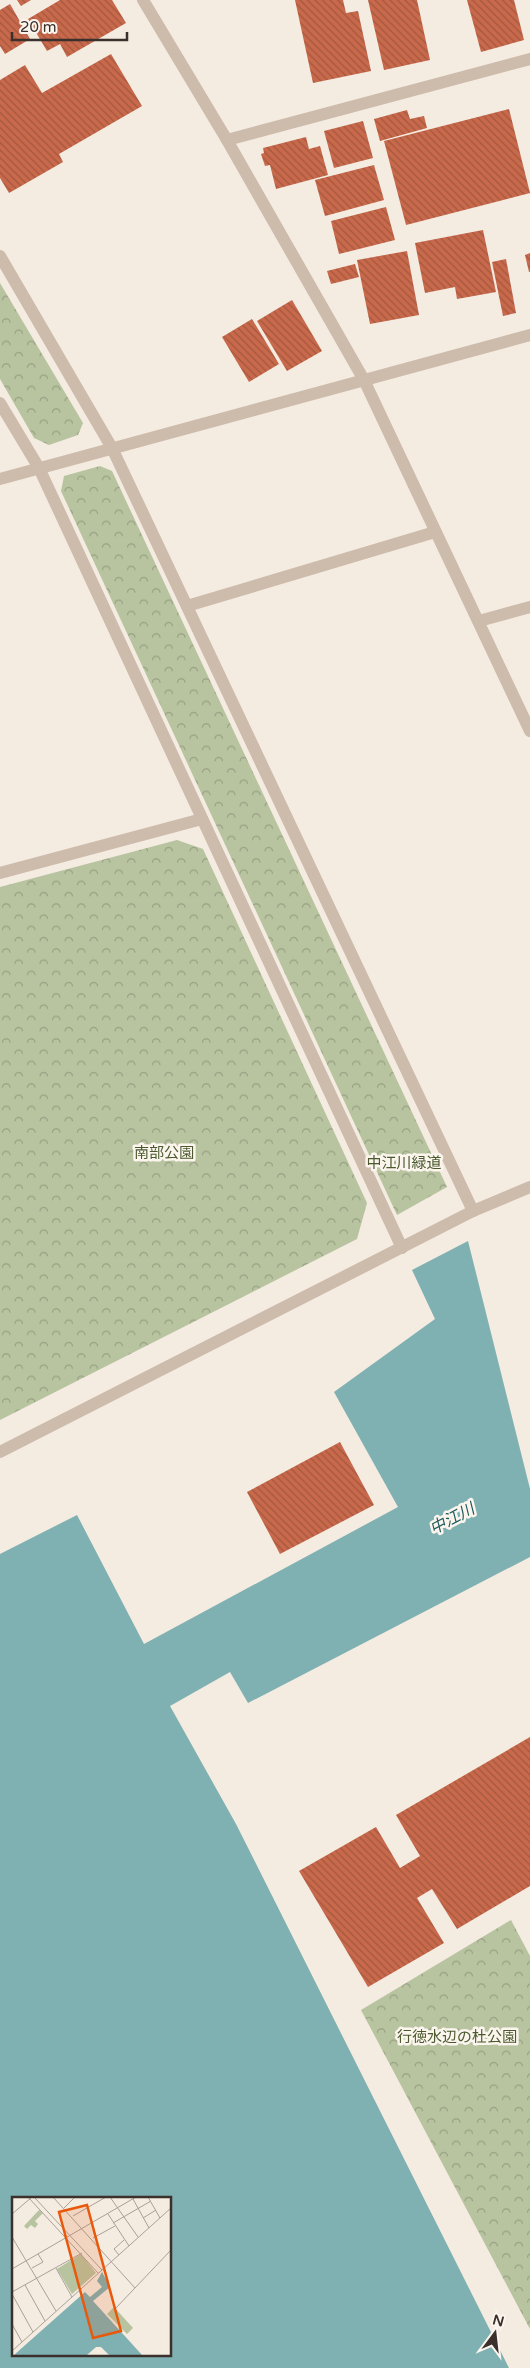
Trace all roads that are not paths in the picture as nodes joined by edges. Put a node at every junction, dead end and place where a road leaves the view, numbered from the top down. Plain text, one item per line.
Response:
1 (143, 0) edge
2 (530, 59) edge
3 (227, 140) junction
4 (0, 256) edge
5 (530, 335) edge
6 (364, 380) junction
7 (0, 403) edge
8 (112, 448) junction
9 (39, 468) junction
10 (0, 479) edge
11 (435, 532) junction
12 (187, 606) junction
13 (530, 607) edge
14 (479, 621) junction
15 (530, 731) edge
16 (202, 819) junction
17 (0, 873) edge
18 (530, 1187) edge
19 (473, 1211) junction
20 (402, 1248) junction
21 (0, 1452) edge

1 - 3 street
2 - 3 street
3 - 6 street
4 - 8 street
5 - 6 street
6 - 8 street
6 - 11 street
7 - 9 street
8 - 9 street
8 - 12 street
9 - 10 street
9 - 16 street
11 - 12 street
11 - 14 street
12 - 19 street
13 - 14 street
14 - 15 street
16 - 17 street
16 - 20 street
18 - 19 street
19 - 20 street
20 - 21 street

